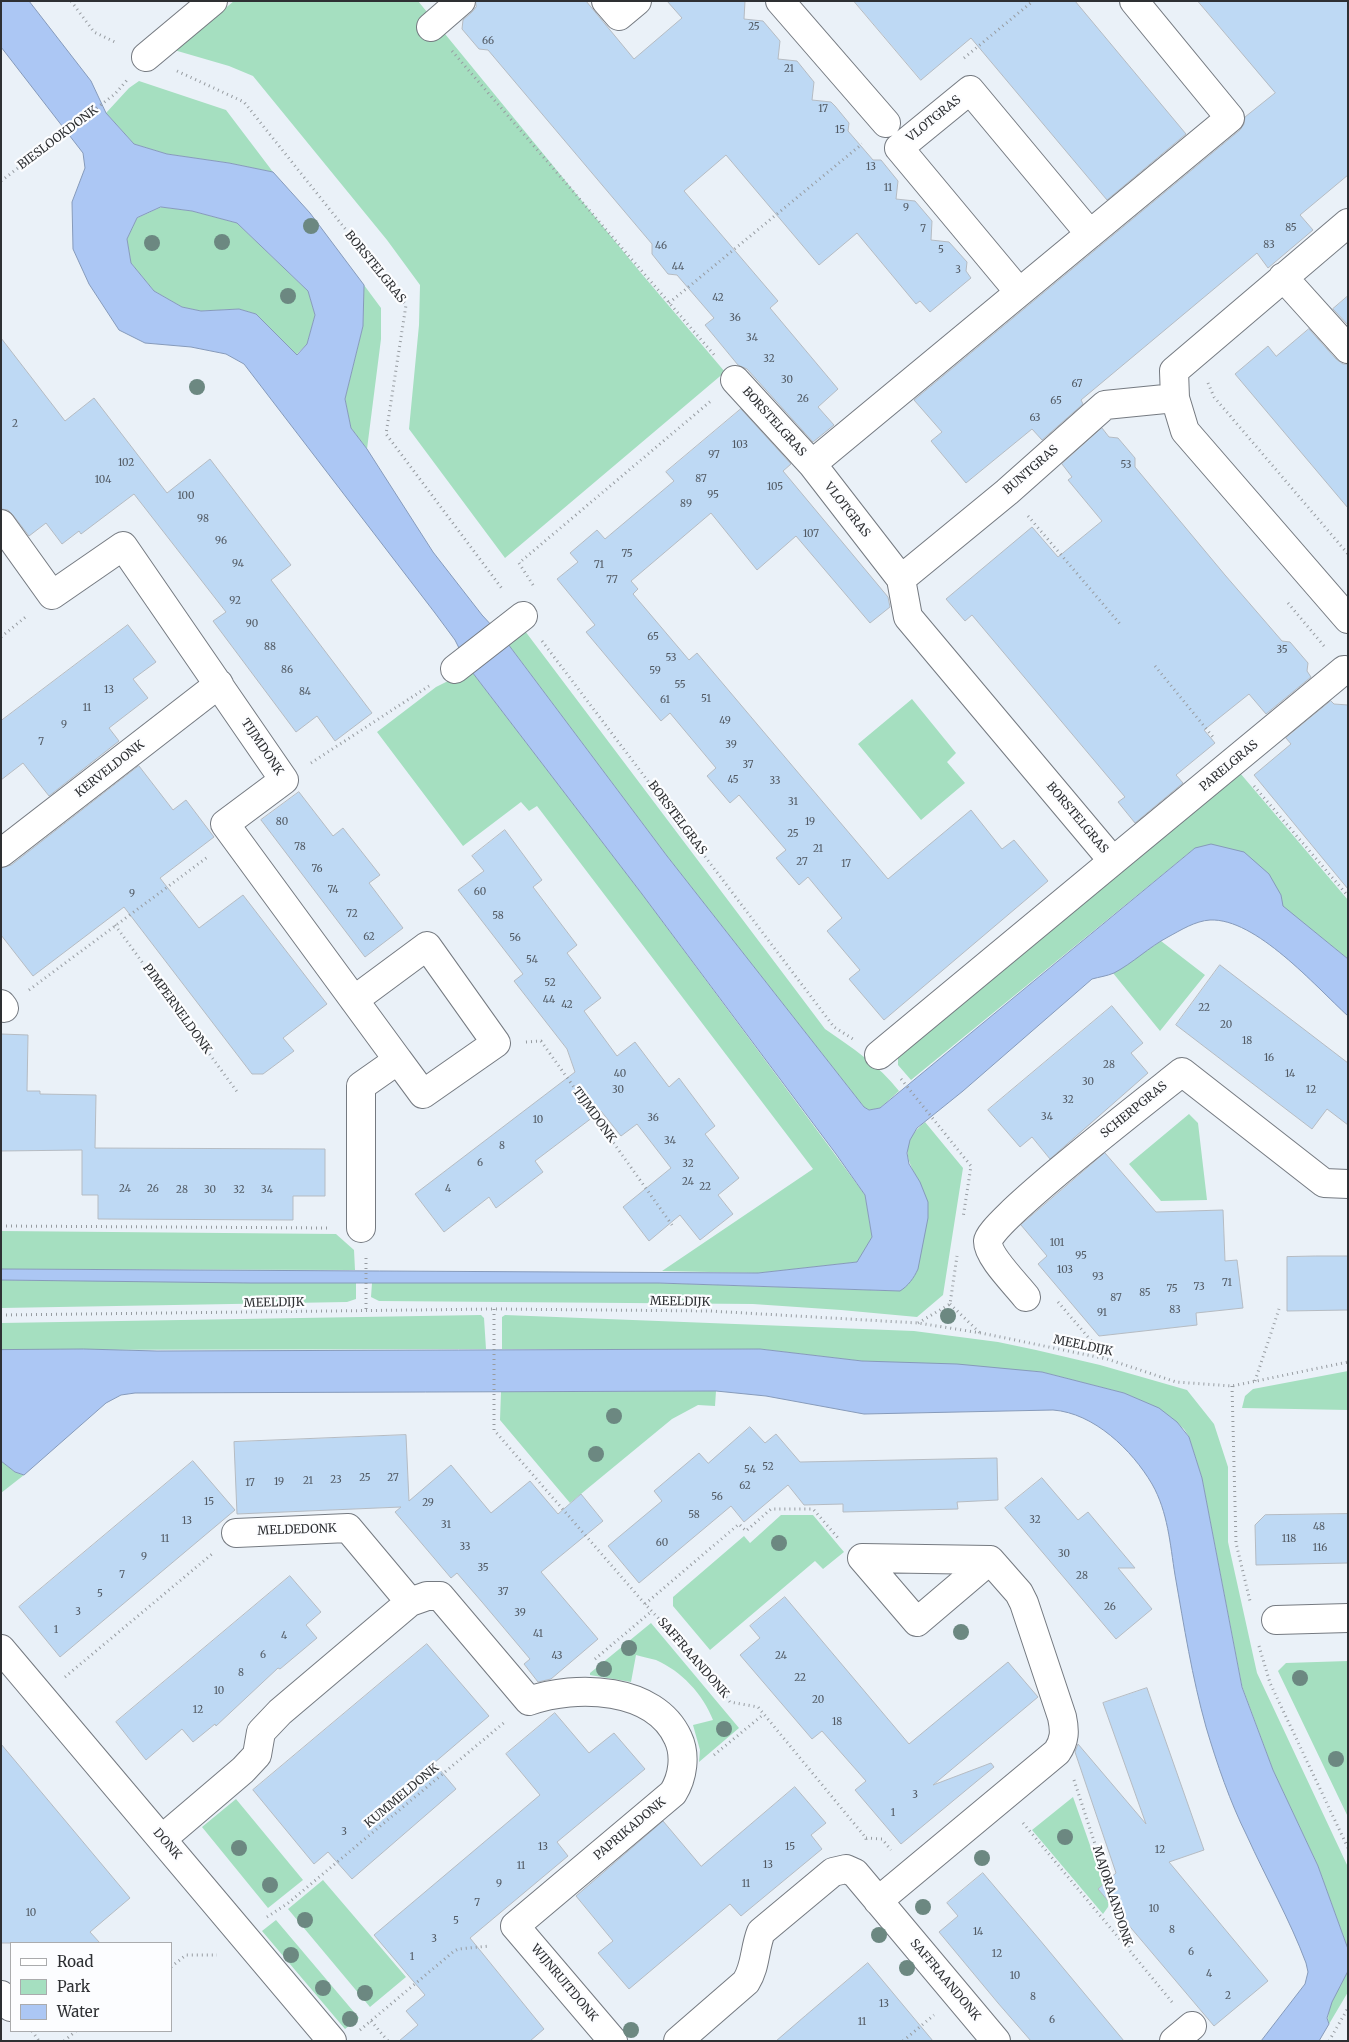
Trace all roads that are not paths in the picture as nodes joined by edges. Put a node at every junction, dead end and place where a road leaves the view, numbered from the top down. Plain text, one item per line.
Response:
1 (213, 1) edge
2 (461, 1) edge
3 (606, 1) edge
4 (637, 1) edge
5 (780, 1) edge
6 (1134, 1) edge
7 (431, 27) road end
8 (146, 56) road end
9 (886, 123) road end
10 (1348, 223) edge
11 (1090, 234) junction
12 (1283, 277) junction
13 (1019, 292) junction
14 (1348, 349) edge
15 (735, 380) road end
16 (1175, 398) junction
17 (812, 464) junction
18 (1, 524) edge
19 (901, 579) junction
20 (523, 616) road end
21 (1348, 619) edge
22 (455, 669) road end
23 (1344, 670) dead end
24 (219, 684) junction
25 (1, 852) edge
26 (1114, 861) junction
27 (354, 1000) junction
28 (398, 1060) junction
29 (887, 1063) road end
30 (1348, 1184) edge
31 (363, 1240) road end
32 (1026, 1297) road end
33 (236, 1533) road end
34 (990, 1560) junction
35 (410, 1602) junction
36 (1348, 1618) edge
37 (1276, 1620) dead end
38 (1, 1649) edge
39 (162, 1838) junction
40 (878, 1901) junction
41 (515, 1926) joint
42 (1, 1995) edge
43 (10, 2006) edge
44 (332, 2041) edge
45 (613, 2041) edge
46 (678, 2041) edge
47 (996, 2041) edge

1 - 8 street
2 - 7 street
3 - 4 street
5 - 9 street
6 - 11 street
10 - 12 street
11 - 13 street
11 - 13 street, VLOTGRAS
12 - 14 street
12 - 16 street
13 - 17 street
15 - 17 street, BORSTELGRAS
16 - 19 street, BUNTGRAS
16 - 21 street
17 - 19 street, VLOTGRAS
18 - 24 street, TIJMDONK
19 - 26 street, BORSTELGRAS
20 - 22 street
23 - 26 street, PARELGRAS
24 - 25 street, KERVELDONK
24 - 27 street, TIJMDONK
26 - 29 street, BORSTELGRAS
27 - 28 street, TIJMDONK
27 - 28 street, TIJMDONK
28 - 31 street
30 - 32 street, SCHERPGRAS
33 - 35 street, MELDEDONK
34 - 34 street
34 - 40 street
35 - 39 street
35 - 41 street, PAPRIKADONK
36 - 37 street
38 - 39 street, DONK
39 - 44 street, DONK
40 - 46 street, SAFFRAANDONK
40 - 47 street, SAFFRAANDONK
41 - 45 street, WIJNRUITDONK
42 - 43 street

